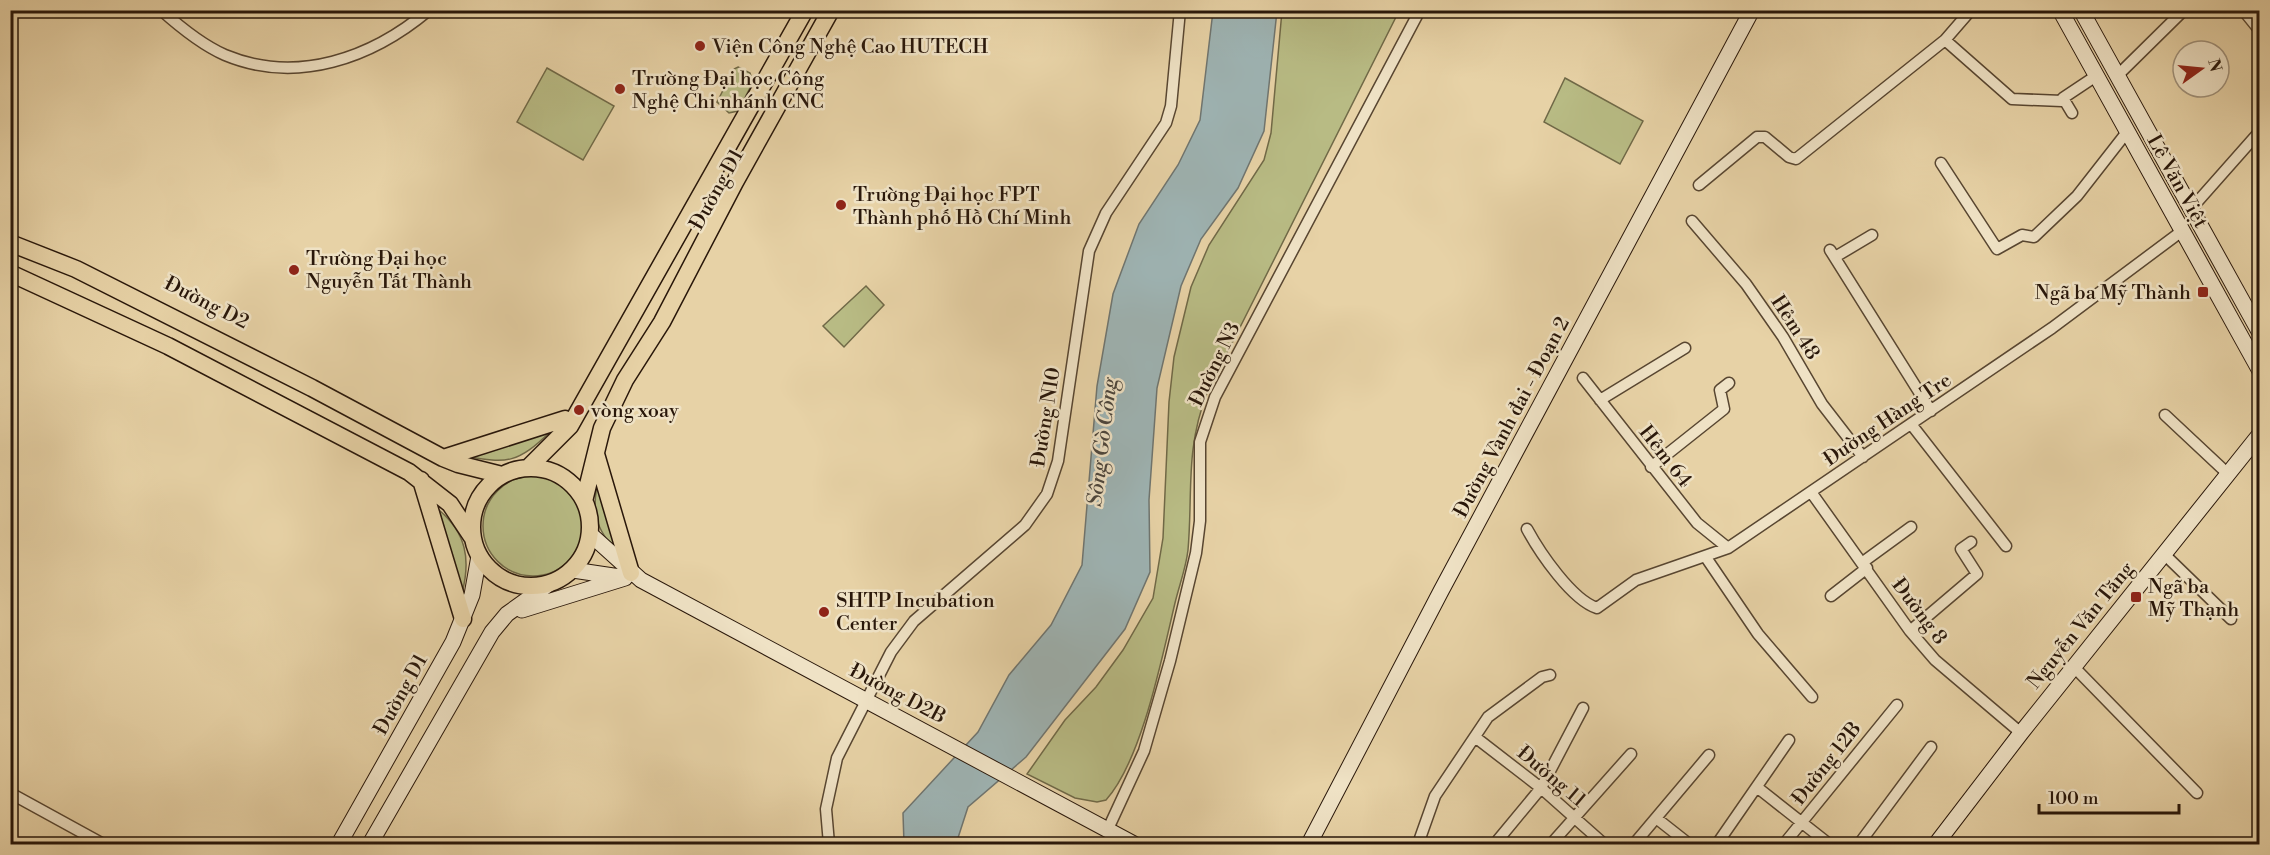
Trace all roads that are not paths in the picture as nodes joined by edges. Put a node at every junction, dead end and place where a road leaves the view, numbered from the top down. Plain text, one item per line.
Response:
1 (162, 10) edge
2 (429, 10) edge
3 (831, 10) edge
4 (1180, 10) edge
5 (1420, 10) edge
6 (1752, 10) edge
7 (1971, 10) edge
8 (2060, 10) edge
9 (2081, 10) edge
10 (2243, 10) edge
11 (2176, 13) edge
12 (802, 14) edge
13 (820, 29) junction
14 (2259, 31) edge
15 (1945, 40) junction
16 (2096, 76) junction
17 (2117, 76) junction
18 (2062, 101) junction
19 (2072, 114) dead end
20 (2259, 131) edge
21 (2127, 132) junction
22 (1941, 163) dead end
23 (1699, 185) dead end
24 (2191, 209) junction
25 (1692, 221) dead end
26 (2182, 231) junction
27 (1872, 235) dead end
28 (12, 249) edge
29 (659, 270) junction
30 (10, 273) edge
31 (2259, 333) edge
32 (1685, 348) dead end
33 (2259, 371) edge
34 (1583, 378) dead end
35 (1729, 383) dead end
36 (1600, 399) junction
37 (1931, 411) junction
38 (2166, 415) dead end
39 (566, 421) junction
40 (1911, 424) junction
41 (2259, 434) edge
42 (2254, 448) edge
43 (595, 450) junction
44 (1863, 457) junction
45 (443, 458) junction
46 (529, 467) junction
47 (1651, 467) junction
48 (2228, 474) junction
49 (502, 475) junction
50 (421, 480) junction
51 (1811, 492) junction
52 (584, 501) junction
53 (1911, 526) dead end
54 (1527, 529) dead end
55 (590, 534) junction
56 (472, 537) junction
57 (1971, 542) dead end
58 (2006, 546) dead end
59 (1728, 548) junction
60 (2164, 554) junction
61 (479, 556) junction
62 (1705, 556) junction
63 (1865, 565) junction
64 (573, 570) junction
65 (632, 577) junction
66 (549, 584) junction
67 (1831, 596) dead end
68 (507, 614) junction
69 (463, 619) junction
70 (2231, 619) dead end
71 (1910, 631) junction
72 (2074, 667) junction
73 (1550, 675) dead end
74 (1812, 697) dead end
75 (866, 700) junction
76 (1897, 705) dead end
77 (1583, 708) dead end
78 (2021, 733) junction
79 (1475, 736) junction
80 (1790, 740) dead end
81 (1931, 747) dead end
82 (1631, 754) dead end
83 (1709, 755) dead end
84 (1541, 788) junction
85 (1758, 788) junction
86 (10, 793) edge
87 (2197, 793) dead end
88 (1574, 817) junction
89 (1656, 818) junction
90 (1803, 822) junction
91 (1108, 829) junction
92 (1498, 840) dead end
93 (103, 844) edge
94 (339, 844) edge
95 (370, 844) edge
96 (829, 844) edge
97 (1134, 844) edge
98 (1309, 844) edge
99 (1418, 844) edge
100 (1551, 844) edge
101 (1604, 844) edge
102 (1634, 844) edge
103 (1689, 844) edge
104 (1717, 844) edge
105 (1784, 844) edge
106 (1829, 844) edge
107 (1859, 844) edge
108 (1936, 844) edge

1 - 2 street
3 - 13 main road, Đường D1
4 - 75 street, Đường N10
5 - 91 street, Đường N3
6 - 98 street, Đường Vành đai - Đoạn 2
7 - 15 street
8 - 16 street, Lê Văn Việt
9 - 17 street, Lê Văn Việt
10 - 14 street
11 - 17 street
12 - 13 main road
12 - 29 main road, Đường D1
13 - 43 main road, Đường D1
15 - 18 street
15 - 23 street
16 - 18 street
16 - 21 street, Lê Văn Việt
17 - 24 street, Lê Văn Việt
18 - 19 street
20 - 24 street
21 - 22 street
21 - 26 street, Lê Văn Việt
24 - 26 street
24 - 31 street, Lê Văn Việt
25 - 44 street, Hẻm 48
26 - 33 street, Lê Văn Việt
26 - 37 street, Đường Hàng Tre
27 - 37 street
28 - 45 main road, Đường D2
29 - 39 main road, Đường D1
29 - 39 main road, Đường D1
30 - 50 main road
32 - 36 street
34 - 36 street, Hẻm 64
35 - 47 street
36 - 47 street, Hẻm 64
37 - 40 street, Đường Hàng Tre
38 - 48 street
39 - 45 main road
39 - 46 main road, Đường D1
40 - 44 street, Đường Hàng Tre
40 - 58 street
41 - 42 street, Nguyễn Văn Tăng
42 - 48 street, Nguyễn Văn Tăng
43 - 52 main road, Đường D1
43 - 65 main road
44 - 51 street, Đường Hàng Tre
45 - 49 main road, Đường D2
46 - 49 main road
46 - 52 main road
47 - 59 street, Hẻm 64
48 - 60 street, Nguyễn Văn Tăng
49 - 56 main road
50 - 56 main road
50 - 69 main road
51 - 59 street, Đường Hàng Tre
51 - 63 street, Đường 8
52 - 55 main road
53 - 63 street
54 - 62 street, Đường Hàng Tre
55 - 64 main road
55 - 65 street, Đường D2B
56 - 61 main road
57 - 71 street
59 - 62 street, Đường Hàng Tre
60 - 70 street
60 - 72 street, Nguyễn Văn Tăng
61 - 66 main road
61 - 69 street, Đường D1
62 - 74 street
63 - 67 street
63 - 71 street, Đường 8
64 - 65 street, Đường D2B
64 - 66 main road
65 - 68 street
65 - 75 street, Đường D2B
66 - 68 street
68 - 95 street
69 - 94 street, Đường D1
71 - 78 street, Đường 8
72 - 78 street, Nguyễn Văn Tăng
72 - 87 street
73 - 79 street
75 - 91 street, Đường D2B
75 - 96 street, Đường N10
76 - 90 street, Đường 12B
77 - 84 street
78 - 108 street, Nguyễn Văn Tăng
79 - 84 street, Đường 11
79 - 99 street
80 - 85 street
81 - 107 street
82 - 88 street
83 - 89 street
84 - 88 street, Đường 11
84 - 92 street
85 - 90 street
85 - 104 street
86 - 93 street
88 - 100 street
88 - 101 street, Đường 11
89 - 102 street
89 - 103 street
90 - 105 street, Đường 12B
90 - 106 street
91 - 97 street, Đường D2B

